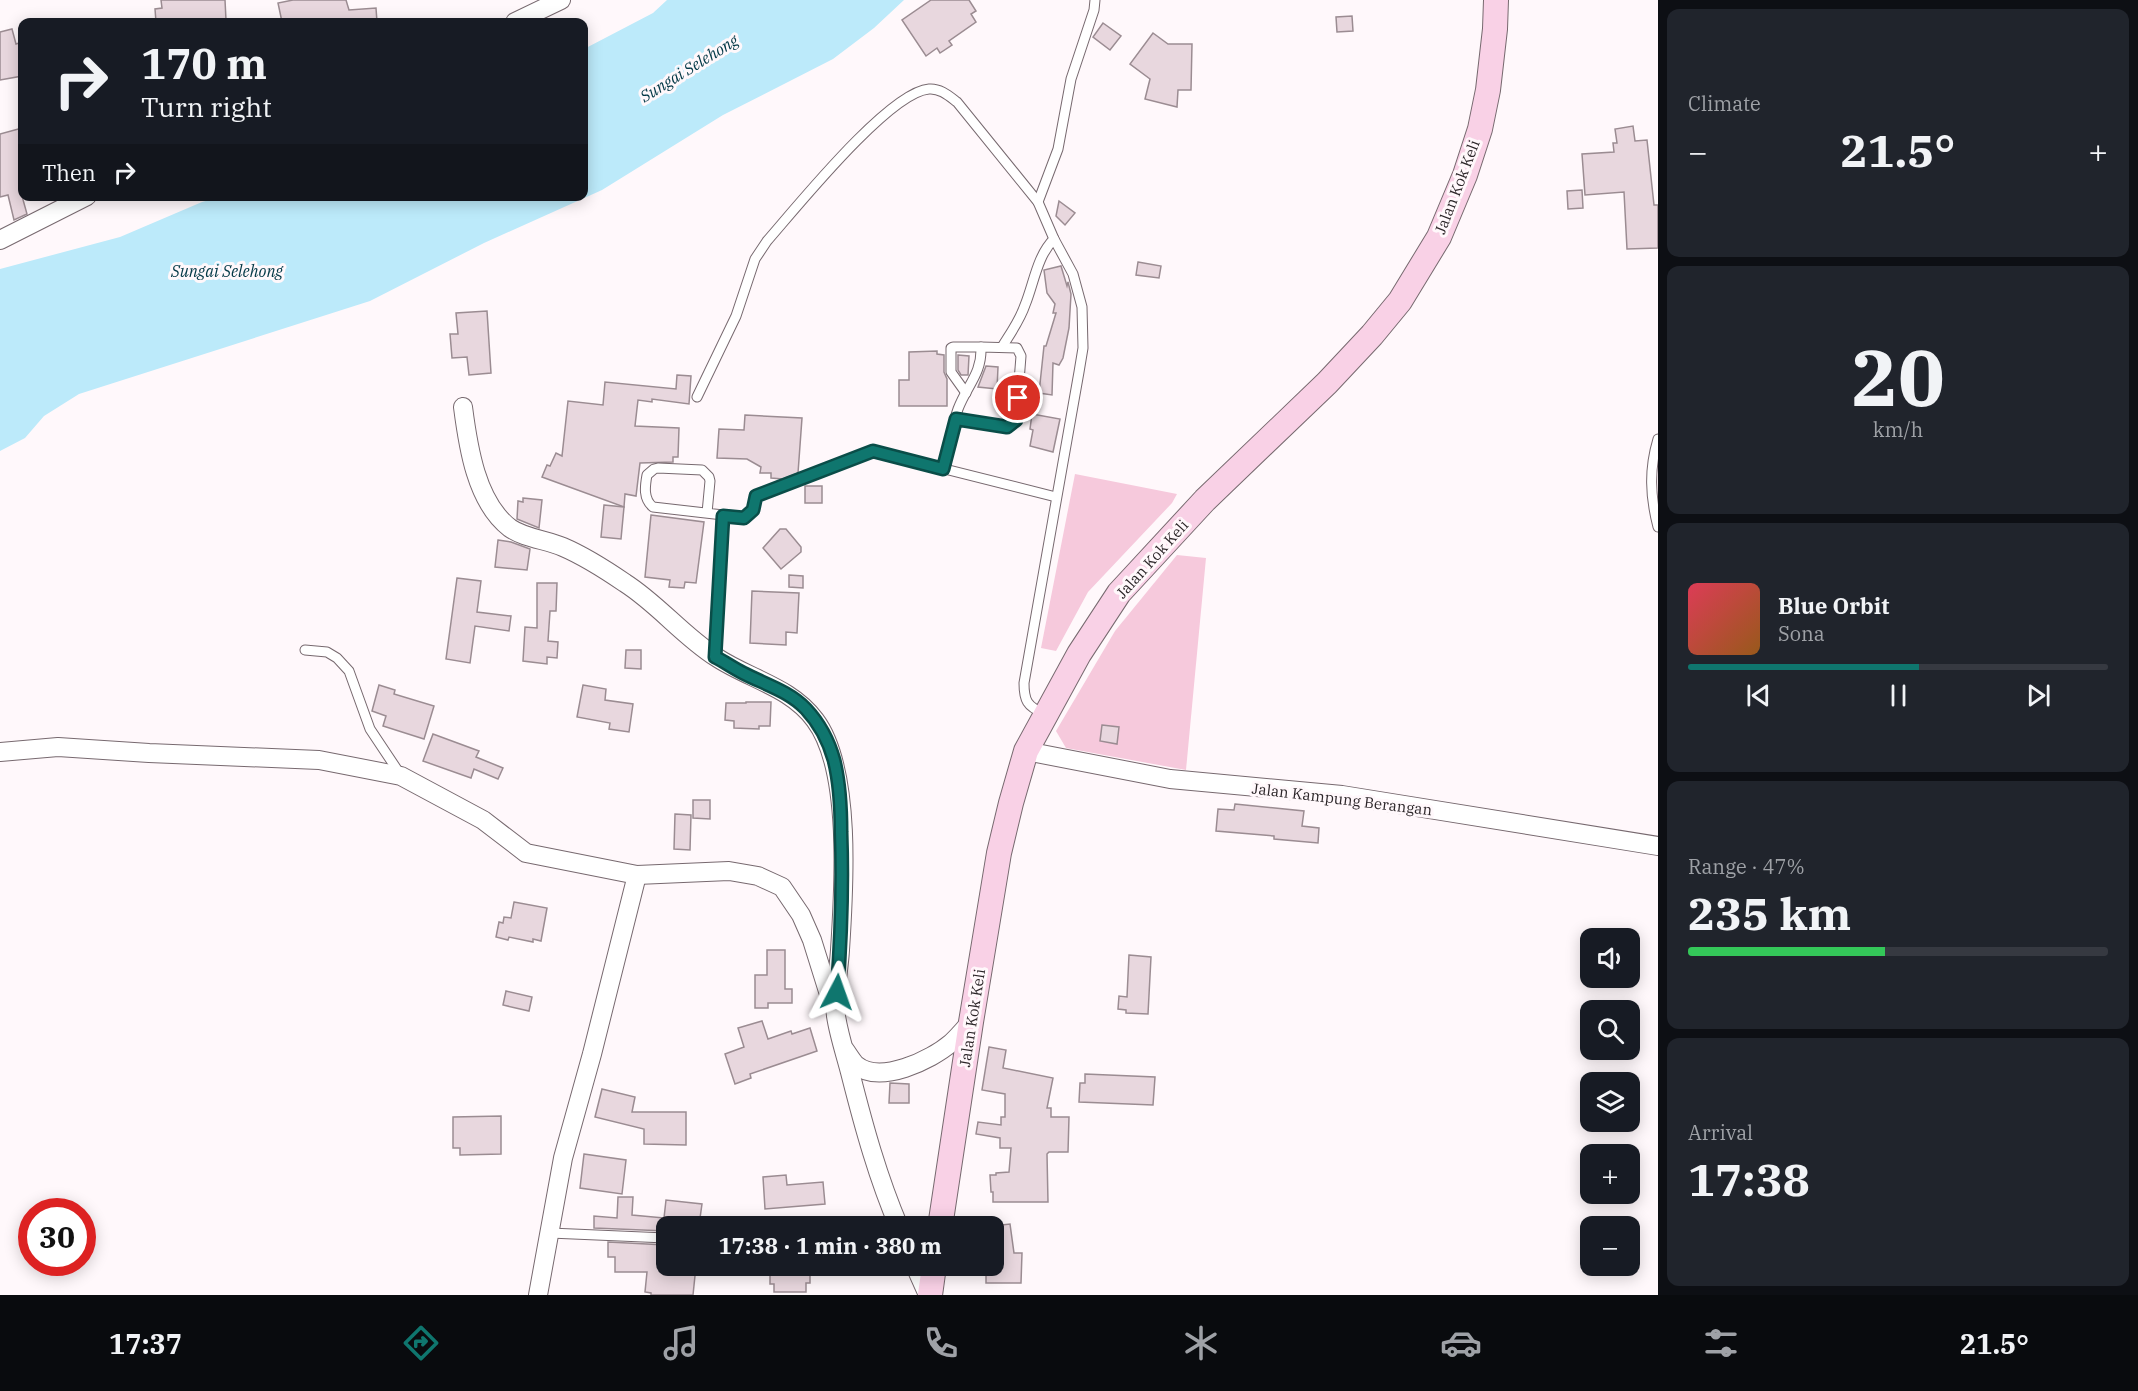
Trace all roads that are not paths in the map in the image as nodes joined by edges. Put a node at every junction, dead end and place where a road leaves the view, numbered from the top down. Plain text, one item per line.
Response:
1 (561, 0) edge
2 (1095, 0) edge
3 (1496, 0) edge
4 (523, 18) edge
5 (76, 201) edge
6 (1038, 202) junction
7 (3, 235) edge
8 (1054, 239) junction
9 (981, 347) junction
10 (1002, 347) junction
11 (966, 393) junction
12 (697, 397) dead end
13 (463, 407) dead end
14 (956, 419) junction
15 (1658, 439) edge
16 (943, 469) junction
17 (1056, 497) junction
18 (707, 513) junction
19 (723, 516) junction
20 (1658, 526) edge
21 (305, 650) dead end
22 (715, 657) junction
23 (1047, 714) junction
24 (0, 752) edge
25 (1026, 752) junction
26 (401, 776) junction
27 (1658, 846) edge
28 (637, 874) junction
29 (836, 1015) junction
30 (970, 1022) junction
31 (843, 1048) junction
32 (894, 1216) edge
33 (942, 1216) edge
34 (549, 1233) junction
35 (656, 1238) edge
36 (919, 1276) edge
37 (932, 1276) edge
38 (538, 1295) edge
39 (928, 1295) edge

1 - 4 street
2 - 6 lane
3 - 23 street, Jalan Kok Keli
5 - 7 street
6 - 8 lane
6 - 12 lane
8 - 10 lane
8 - 17 lane
9 - 10 lane
9 - 11 lane
9 - 11 lane
10 - 14 lane
11 - 14 lane
13 - 22 street
14 - 16 lane
15 - 20 lane
16 - 17 lane
16 - 19 lane
17 - 23 lane
18 - 18 lane
18 - 19 lane
19 - 22 lane
21 - 26 lane
22 - 29 street
23 - 25 street, Jalan Kok Keli
24 - 26 street
25 - 27 street, Jalan Kampung Berangan
25 - 30 street, Jalan Kok Keli
26 - 28 street
28 - 29 street
28 - 34 street
29 - 31 street
30 - 31 street
30 - 33 street, Jalan Kok Keli
31 - 32 street
34 - 35 lane
34 - 38 street
36 - 39 street
37 - 39 street

